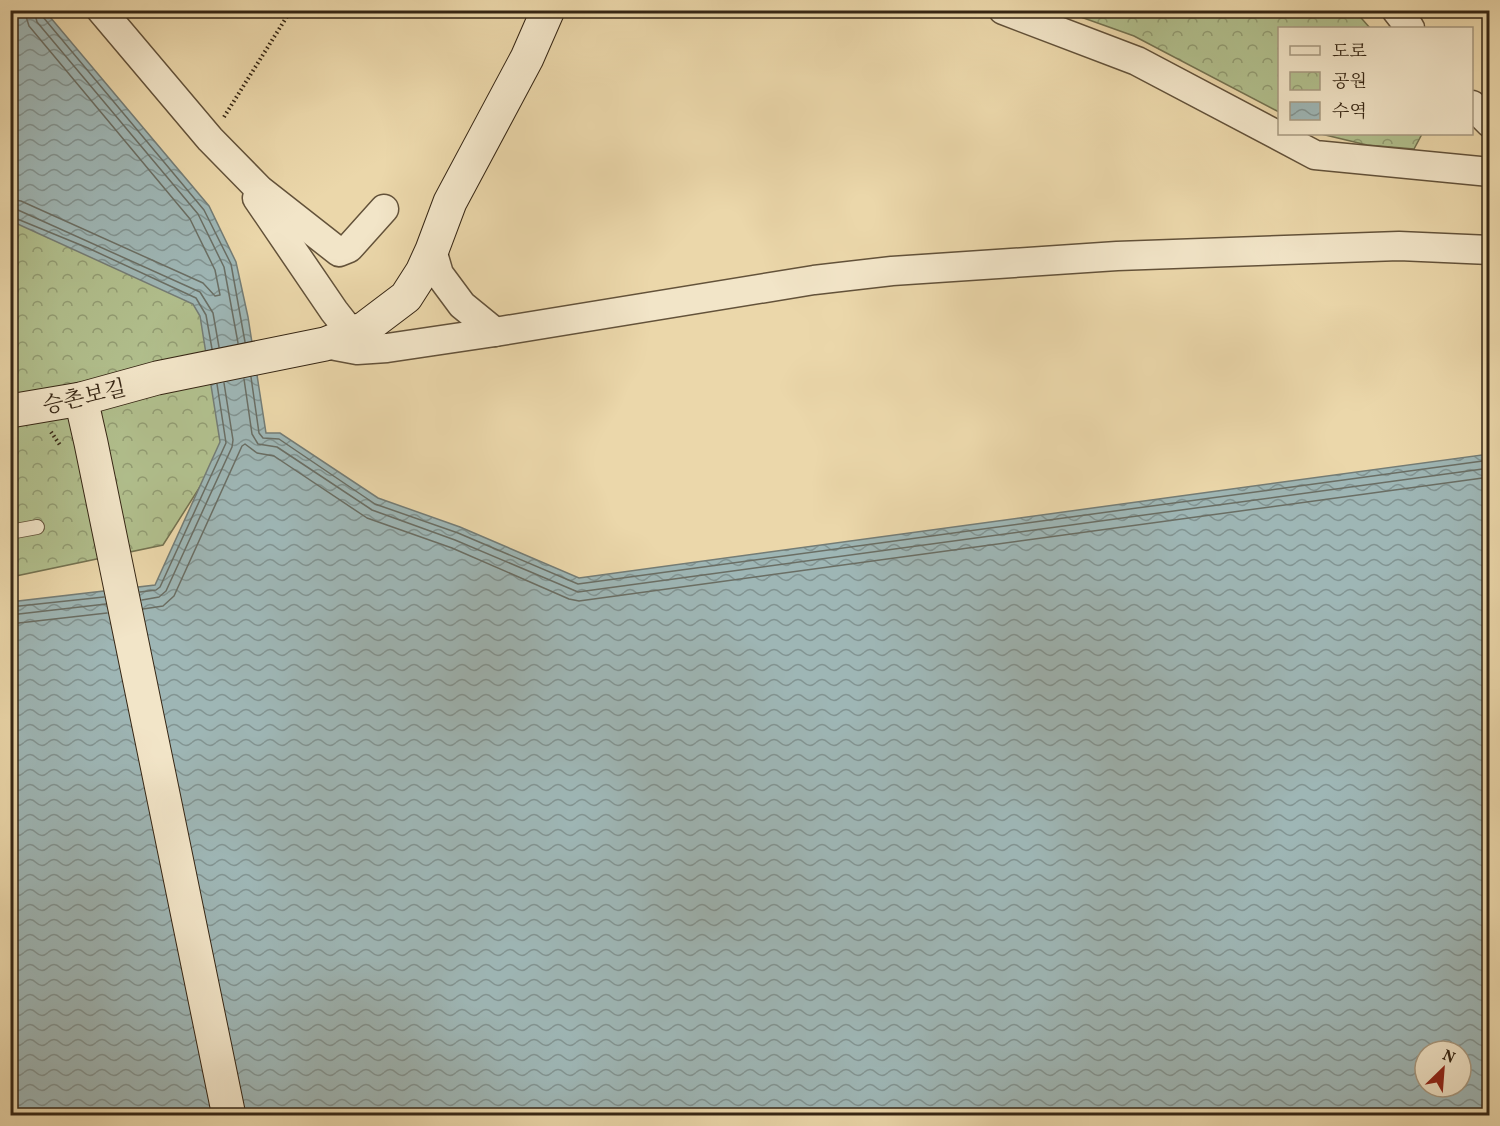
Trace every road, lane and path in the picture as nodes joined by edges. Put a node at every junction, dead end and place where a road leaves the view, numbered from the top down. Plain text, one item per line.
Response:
1 (101, 10) edge
2 (291, 10) edge
3 (548, 10) edge
4 (1003, 10) edge
5 (1396, 10) edge
6 (1041, 17) edge
7 (1409, 27) edge
8 (1473, 106) edge
9 (1490, 123) edge
10 (210, 139) junction
11 (239, 168) junction
12 (1490, 172) edge
13 (384, 209) dead end
14 (432, 250) junction
15 (1490, 250) edge
16 (495, 333) junction
17 (338, 339) junction
18 (81, 399) junction
19 (15, 405) edge
20 (37, 527) dead end
21 (10, 532) edge
22 (229, 1116) edge

1 - 10 street
2 - 10 path
3 - 14 street, 승촌보길
4 - 6 street
5 - 7 street
6 - 12 street
8 - 9 street
10 - 11 street
11 - 13 street
11 - 17 street
14 - 16 street
14 - 17 street, 승촌보길
15 - 16 street
16 - 17 street
17 - 18 street, 승촌보길
18 - 19 street, 승촌보길
18 - 22 street
20 - 21 lane

